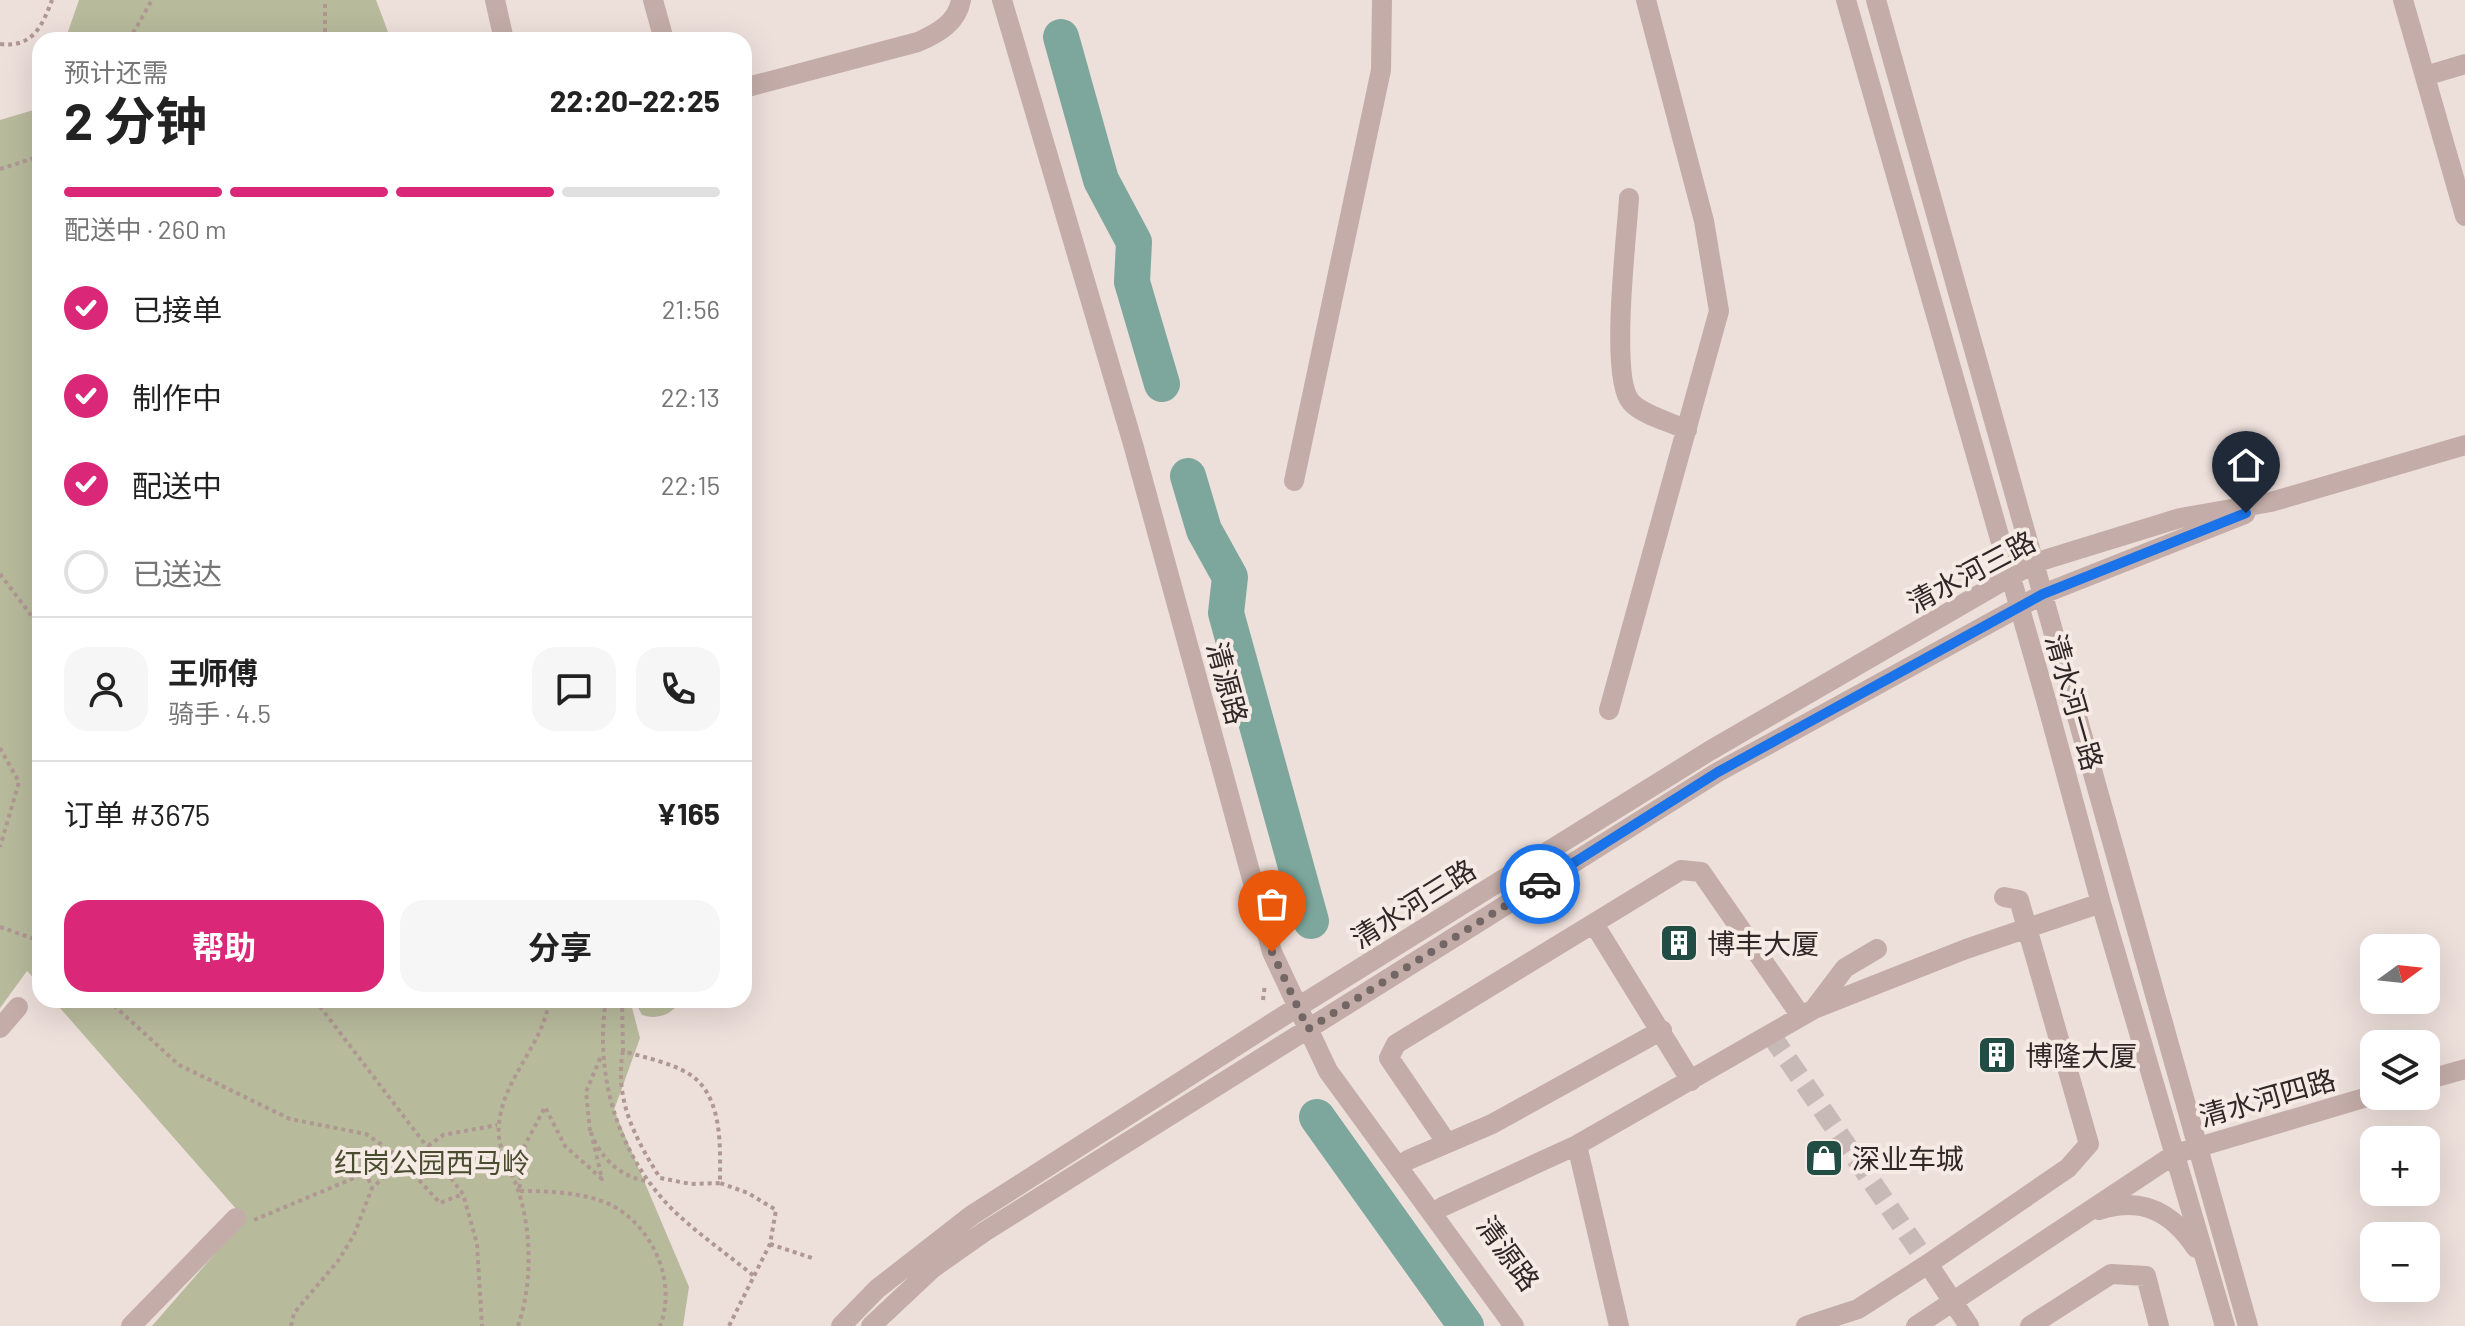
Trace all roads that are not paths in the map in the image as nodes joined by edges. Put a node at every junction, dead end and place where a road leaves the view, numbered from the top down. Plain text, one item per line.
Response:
1 (495, 0) edge
2 (653, 0) edge
3 (961, 0) edge
4 (1002, 0) edge
5 (1015, 0) edge
6 (1382, 0) edge
7 (1646, 0) edge
8 (1846, 0) edge
9 (1876, 0) edge
10 (2403, 0) edge
11 (502, 32) edge
12 (662, 32) edge
13 (2465, 64) edge
14 (2425, 76) junction
15 (752, 86) edge
16 (1629, 198) dead end
17 (2465, 216) edge
18 (1687, 430) junction
19 (2465, 445) edge
20 (1294, 481) dead end
21 (2271, 502) junction
22 (2034, 563) junction
23 (2011, 577) junction
24 (2043, 594) junction
25 (2019, 609) junction
26 (1609, 710) dead end
27 (2004, 897) dead end
28 (2101, 903) junction
29 (1594, 924) junction
30 (2028, 927) junction
31 (1877, 949) dead end
32 (1303, 1004) junction
33 (18, 1007) dead end
34 (1807, 1012) junction
35 (1313, 1026) junction
36 (0, 1028) edge
37 (1662, 1030) junction
38 (2465, 1069) edge
39 (2440, 1076) edge
40 (1691, 1081) junction
41 (2360, 1099) edge
42 (1447, 1143) junction
43 (1577, 1145) junction
44 (2200, 1145) junction
45 (2175, 1154) junction
46 (1408, 1160) junction
47 (1442, 1207) junction
48 (2083, 1215) junction
49 (234, 1220) road end
50 (1928, 1264) junction
51 (2209, 1269) junction
52 (877, 1289) junction
53 (1953, 1302) junction
54 (891, 1317) edge
55 (844, 1321) edge
56 (131, 1326) edge
57 (871, 1326) edge
58 (1514, 1326) edge
59 (1528, 1326) edge
60 (1619, 1326) edge
61 (1806, 1326) edge
62 (1916, 1326) edge
63 (1969, 1326) edge
64 (2030, 1326) edge
65 (2159, 1326) edge
66 (2225, 1326) edge
67 (2248, 1326) edge

1 - 11 street
2 - 12 street
3 - 15 street
4 - 32 street, 清源路
5 - 32 street, 清源路
6 - 20 street
7 - 18 street
8 - 23 street, 清水河一路
9 - 22 street, 清水河一路
10 - 14 street
13 - 14 street
14 - 17 street
16 - 18 street
18 - 26 street
19 - 21 street, 清水河三路
21 - 22 street, 清水河三路
21 - 24 street, 清水河三路
22 - 23 street, 清水河三路
22 - 24 street, 清水河一路
23 - 25 street, 清水河一路
23 - 32 street, 清水河三路
24 - 25 street, 清水河三路
24 - 44 street, 清水河一路
25 - 28 street, 清水河一路
25 - 35 street, 清水河三路
27 - 30 street
28 - 30 street
28 - 45 street, 清水河一路
29 - 34 street
29 - 37 street
29 - 42 street
30 - 34 street
30 - 50 street
31 - 34 street
32 - 35 street, 清源路
32 - 52 street, 清水河三路
33 - 36 street
34 - 40 street
35 - 46 street, 清源路
35 - 54 street, 清水河三路
35 - 58 street, 清源路
37 - 40 street
37 - 42 street
38 - 39 street
40 - 43 street
41 - 44 street, 清水河四路
42 - 46 street
43 - 47 street
43 - 60 street
44 - 45 street, 清水河四路
44 - 67 street, 清水河一路
45 - 48 street, 清水河四路
45 - 51 street, 清水河一路
46 - 47 street, 清源路
47 - 59 street, 清源路
48 - 51 street
48 - 53 street, 清水河四路
49 - 56 street
50 - 53 street
50 - 61 street
51 - 66 street, 清水河一路
52 - 54 street
52 - 55 street, 清水河三路
53 - 62 street, 清水河四路
53 - 63 street
54 - 57 street, 清水河三路
64 - 65 street

